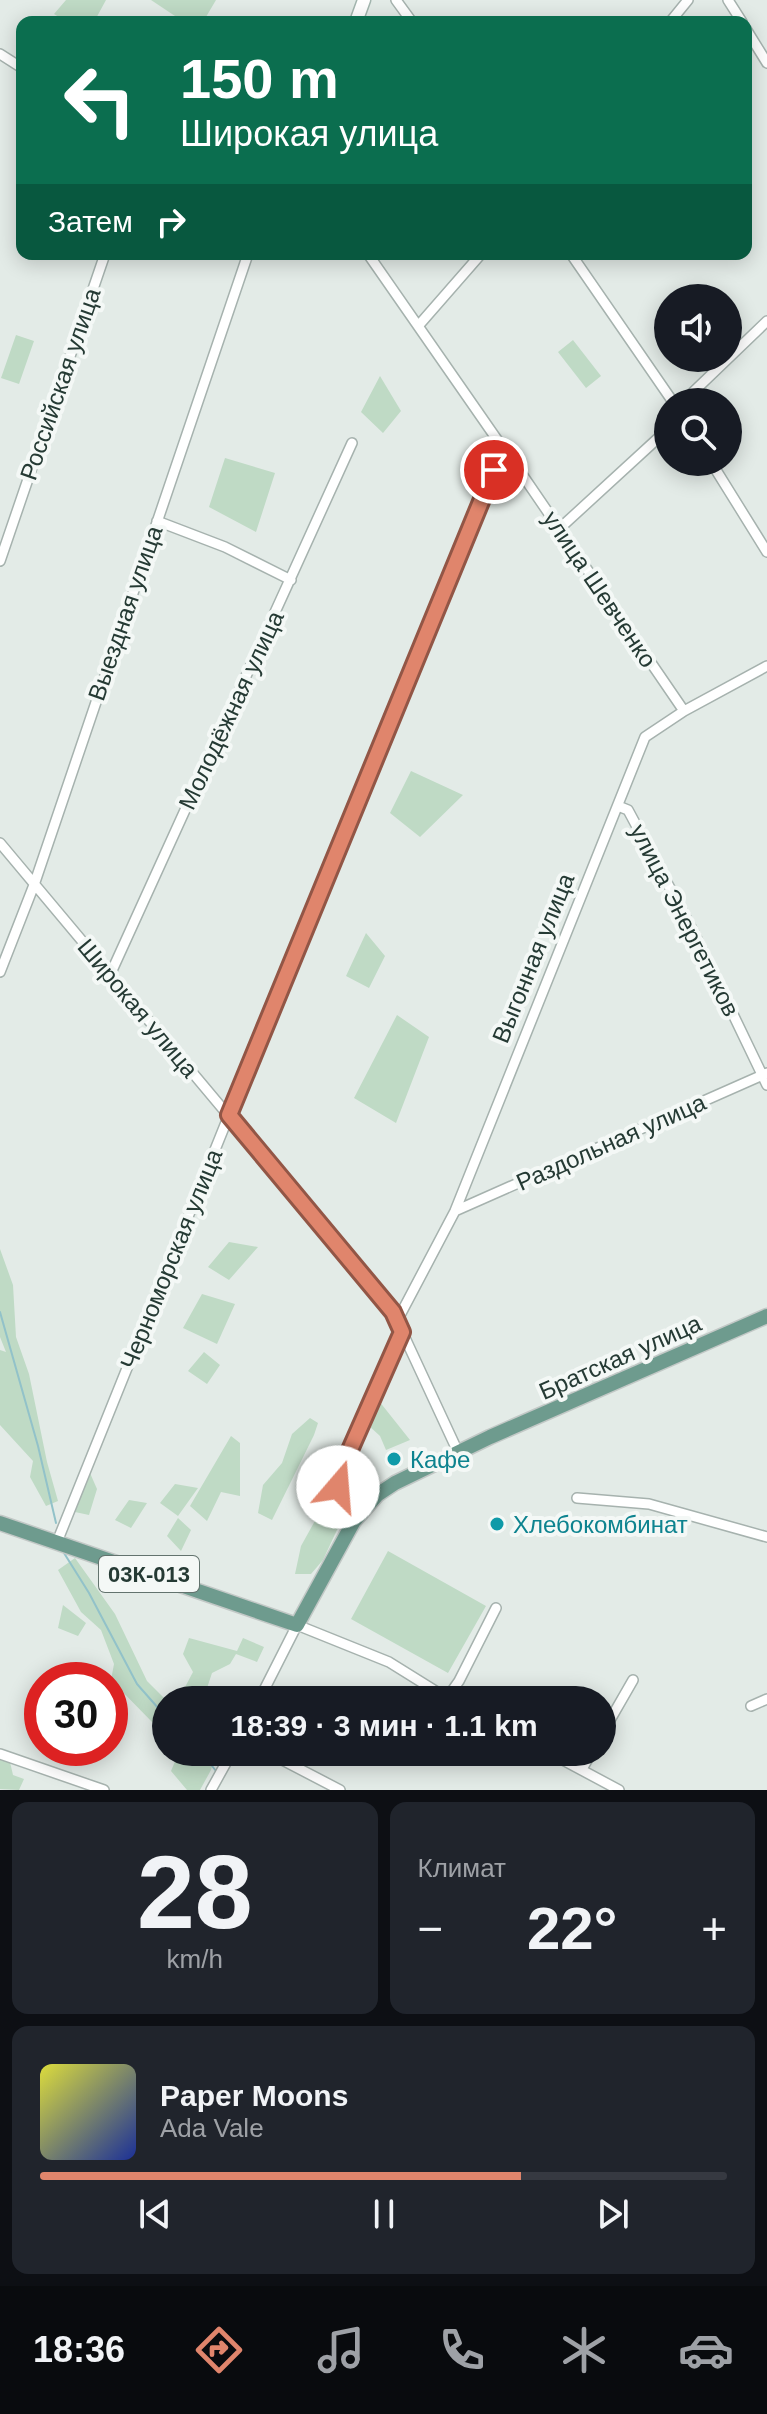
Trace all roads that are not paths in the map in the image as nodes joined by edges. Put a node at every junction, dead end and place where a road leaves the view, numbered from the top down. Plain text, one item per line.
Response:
1 (688, 0) edge
2 (675, 16) edge
3 (752, 39) edge
4 (767, 63) edge
5 (103, 260) edge
6 (246, 260) edge
7 (372, 260) edge
8 (476, 260) edge
9 (575, 260) edge
10 (767, 321) edge
11 (419, 325) junction
12 (663, 388) edge
13 (697, 388) edge
14 (498, 441) junction
15 (654, 442) edge
16 (352, 443) dead end
17 (517, 467) junction
18 (494, 470) junction
19 (720, 476) edge
20 (157, 521) junction
21 (559, 529) junction
22 (767, 552) edge
23 (0, 561) edge
24 (291, 580) junction
25 (767, 666) edge
26 (684, 711) junction
27 (618, 806) junction
28 (0, 843) edge
29 (34, 885) junction
30 (0, 972) edge
31 (110, 975) junction
32 (764, 1074) edge
33 (767, 1085) edge
34 (229, 1115) junction
35 (455, 1211) junction
36 (767, 1316) edge
37 (397, 1321) junction
38 (402, 1332) junction
39 (458, 1452) junction
40 (577, 1498) dead end
41 (354, 1521) junction
42 (0, 1523) edge
43 (767, 1537) edge
44 (57, 1542) junction
45 (496, 1608) dead end
46 (297, 1625) junction
47 (633, 1680) dead end
48 (266, 1686) edge
49 (428, 1686) edge
50 (456, 1686) edge
51 (767, 1699) edge
52 (751, 1706) dead end
53 (616, 1710) edge
54 (0, 1754) edge
55 (224, 1766) edge
56 (294, 1766) edge
57 (576, 1766) edge
58 (584, 1766) edge
59 (582, 1769) junction
60 (104, 1790) edge
61 (211, 1790) edge
62 (340, 1790) edge
63 (619, 1790) edge

1 - 2 street
3 - 4 street
5 - 23 street, Российская улица
6 - 20 street, Выездная улица
7 - 11 street, улица Шевченко
8 - 11 street
9 - 12 street
10 - 13 street
11 - 14 street, улица Шевченко
14 - 17 street, улица Шевченко
14 - 18 street, Черноморская улица
15 - 21 street
16 - 24 street, Молодёжная улица
17 - 18 street
17 - 21 street, улица Шевченко
18 - 34 street, Черноморская улица
19 - 22 street
20 - 24 street
20 - 29 street, Выездная улица
21 - 26 street, улица Шевченко
24 - 31 street, Молодёжная улица
25 - 26 street, Выгонная улица
26 - 27 street, Выгонная улица
27 - 32 street, улица Энергетиков
27 - 35 street, Выгонная улица
28 - 29 street, Широкая улица
29 - 30 street, Выездная улица
29 - 31 street, Широкая улица
31 - 34 street, Широкая улица
32 - 33 street, улица Энергетиков
32 - 35 street, Раздольная улица
34 - 37 street, Широкая улица
34 - 44 street, Черноморская улица
35 - 37 street, Выгонная улица
36 - 39 main road, Братская улица
37 - 38 street, Широкая улица
38 - 39 street, Широкая улица
38 - 41 street
39 - 41 main road
40 - 43 street
41 - 46 main road
42 - 44 main road, 03К-013
44 - 46 main road, 03К-013
45 - 50 street
46 - 48 street
46 - 49 street
47 - 53 street
51 - 52 street
54 - 60 street
55 - 61 street
56 - 62 street
57 - 59 street
58 - 59 street
59 - 63 street

